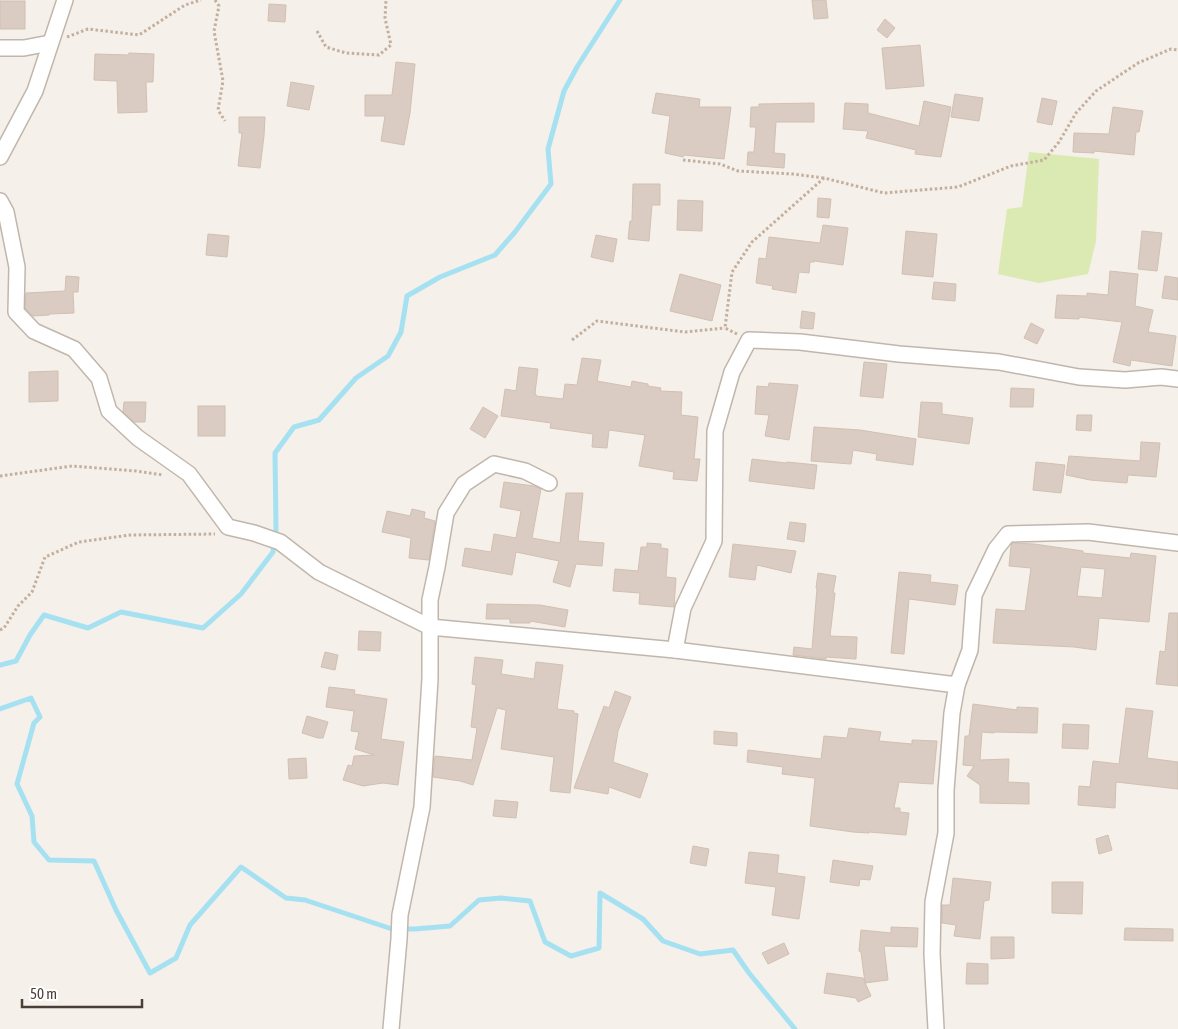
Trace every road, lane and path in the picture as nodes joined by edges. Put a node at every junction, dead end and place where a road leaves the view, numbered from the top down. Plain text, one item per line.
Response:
1 (65, 0) edge
2 (202, 0) edge
3 (215, 0) edge
4 (386, 0) edge
5 (317, 31) dead end
6 (50, 44) junction
7 (0, 48) edge
8 (1178, 50) edge
9 (225, 121) dead end
10 (0, 157) edge
11 (683, 160) dead end
12 (824, 178) junction
13 (0, 201) edge
14 (725, 328) junction
15 (572, 340) dead end
16 (749, 340) junction
17 (1178, 379) edge
18 (164, 475) dead end
19 (0, 476) edge
20 (549, 483) dead end
21 (216, 534) dead end
22 (1178, 543) edge
23 (430, 626) junction
24 (0, 630) edge
25 (675, 650) junction
26 (957, 685) junction
27 (392, 1029) edge
28 (936, 1029) edge

1 - 6 street
2 - 6 path
3 - 9 path
4 - 5 path
6 - 7 street
6 - 10 street
8 - 12 path
11 - 12 path
12 - 14 path
13 - 23 street
14 - 15 path
14 - 16 path
16 - 17 street
16 - 25 street
18 - 19 path
20 - 23 street
21 - 24 path
22 - 26 street
23 - 25 street
23 - 27 street
25 - 26 street
26 - 28 street

